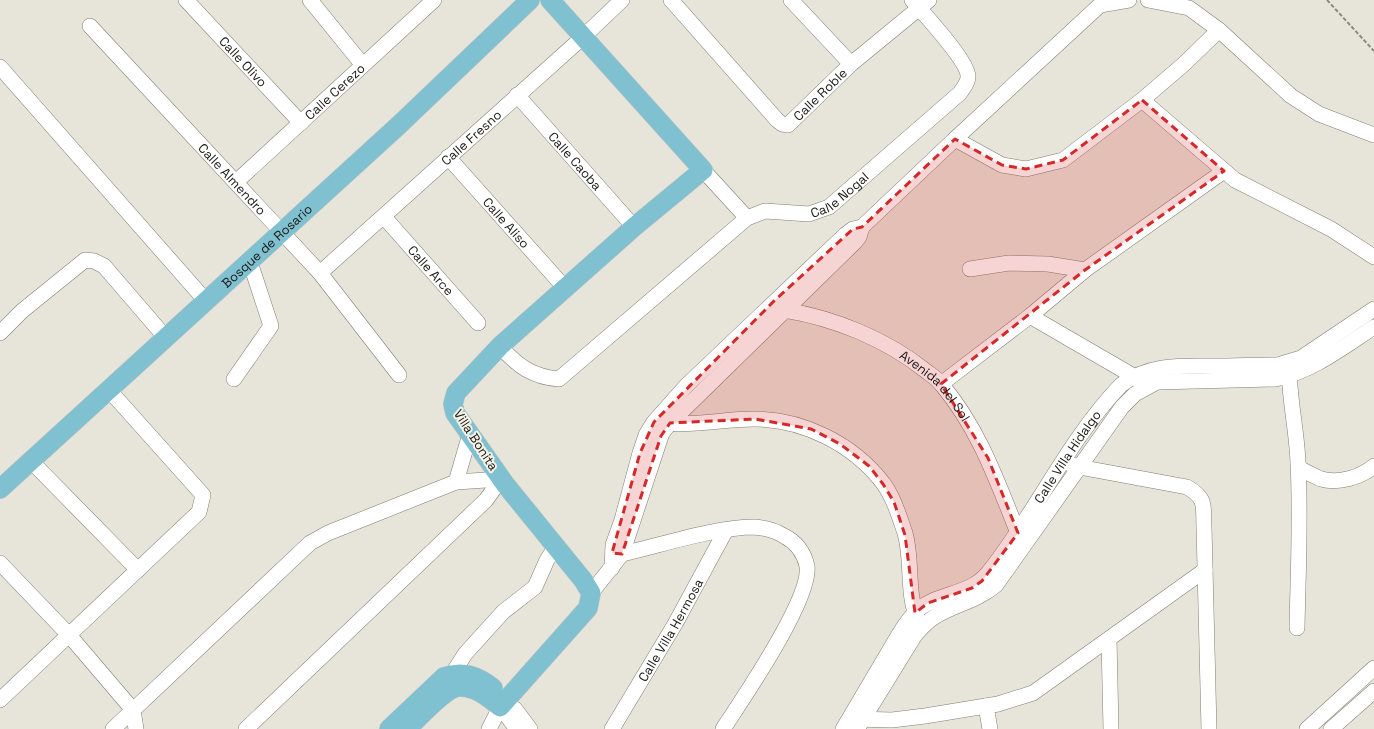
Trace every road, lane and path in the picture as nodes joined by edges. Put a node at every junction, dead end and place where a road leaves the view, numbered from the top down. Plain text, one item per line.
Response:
1 (186, 0) edge
2 (310, 0) edge
3 (530, 0) edge
4 (550, 0) edge
5 (622, 0) edge
6 (671, 0) edge
7 (791, 0) edge
8 (1128, 0) edge
9 (1148, 0) edge
10 (1327, 0) edge
11 (430, 1) edge
12 (920, 3) edge
13 (90, 26) dead end
14 (1219, 30) junction
15 (583, 37) junction
16 (1374, 51) edge
17 (362, 64) junction
18 (851, 64) junction
19 (0, 67) edge
20 (517, 95) junction
21 (1142, 100) junction
22 (301, 123) junction
23 (1374, 135) edge
24 (955, 139) junction
25 (448, 157) junction
26 (703, 170) junction
27 (1224, 171) junction
28 (236, 182) junction
29 (384, 217) junction
30 (747, 218) junction
31 (634, 227) junction
32 (862, 227) junction
33 (283, 232) junction
34 (1374, 257) edge
35 (250, 262) junction
36 (970, 269) dead end
37 (1085, 270) junction
38 (320, 273) junction
39 (565, 288) junction
40 (206, 301) junction
41 (1374, 309) edge
42 (784, 310) junction
43 (1030, 316) junction
44 (478, 323) dead end
45 (1374, 327) edge
46 (0, 333) edge
47 (166, 338) junction
48 (500, 346) junction
49 (1289, 370) junction
50 (399, 375) dead end
51 (234, 379) dead end
52 (1140, 382) junction
53 (941, 384) junction
54 (109, 390) junction
55 (654, 422) junction
56 (670, 424) junction
57 (470, 434) junction
58 (31, 461) junction
59 (1064, 462) junction
60 (1374, 466) edge
61 (1079, 467) junction
62 (1299, 468) junction
63 (501, 479) junction
64 (456, 482) junction
65 (0, 489) edge
66 (726, 530) junction
67 (1018, 533) junction
68 (556, 546) junction
69 (615, 558) junction
70 (0, 563) edge
71 (138, 570) junction
72 (1205, 570) junction
73 (591, 593) junction
74 (915, 613) junction
75 (921, 628) junction
76 (1297, 628) dead end
77 (69, 635) junction
78 (1109, 639) junction
79 (1374, 668) edge
80 (456, 680) junction
81 (1374, 691) edge
82 (0, 700) edge
83 (503, 703) junction
84 (986, 706) junction
85 (134, 710) junction
86 (853, 724) edge
87 (113, 729) edge
88 (136, 729) edge
89 (246, 729) edge
90 (389, 729) edge
91 (407, 729) edge
92 (489, 729) edge
93 (517, 729) edge
94 (530, 729) edge
95 (612, 729) edge
96 (723, 729) edge
97 (990, 729) edge
98 (1111, 729) edge
99 (1209, 729) edge
100 (1308, 729) edge
101 (1331, 729) edge

1 - 22 street, Calle Olivo
2 - 17 street
3 - 33 main road, Bosque de Rosario
4 - 15 main road
5 - 15 street, Calle Fresno
6 - 18 street, Calle Roble
7 - 18 street
8 - 24 street
9 - 14 street
10 - 16 path
11 - 17 street, Calle Cerezo
12 - 18 street, Calle Roble
12 - 30 street, Calle Nogal
13 - 28 street, Calle Almendro
14 - 21 street
14 - 23 street
15 - 20 street, Calle Fresno
15 - 26 main road
17 - 22 street, Calle Cerezo
19 - 40 street
20 - 25 street, Calle Fresno
20 - 31 street, Calle Caoba
21 - 24 street
21 - 27 street
22 - 28 street, Calle Cerezo
24 - 32 street
25 - 29 street, Calle Fresno
25 - 39 street, Calle Aliso
26 - 30 street
26 - 31 main road, Villa Bonita
27 - 34 street
27 - 37 street
28 - 33 street, Calle Almendro
29 - 38 street, Calle Fresno
29 - 44 street, Calle Arce
30 - 48 street
31 - 39 main road, Villa Bonita
32 - 42 street
32 - 55 street
33 - 35 main road, Bosque de Rosario
33 - 38 street, Calle Almendro
35 - 40 main road, Bosque de Rosario
35 - 51 street
36 - 37 street
37 - 43 street
38 - 50 street, Calle Almendro
39 - 48 main road, Villa Bonita
40 - 47 main road, Bosque de Rosario
41 - 49 street, Calle Villa Hidalgo
42 - 53 street, Avenida del Sol
42 - 56 street
43 - 52 street
43 - 53 street
45 - 49 street, Calle Villa Hidalgo
46 - 47 street
47 - 54 main road, Bosque de Rosario
48 - 57 main road, Villa Bonita
49 - 52 street, Calle Villa Hidalgo
49 - 62 street
52 - 59 street, Calle Villa Hidalgo
52 - 61 street, Calle Villa Hidalgo
53 - 67 street, Avenida del Sol
54 - 58 main road, Bosque de Rosario
54 - 71 street
55 - 56 street
55 - 69 street
56 - 69 street
56 - 74 street
57 - 63 main road, Villa Bonita
57 - 64 street
58 - 65 main road, Bosque de Rosario
58 - 71 street
59 - 61 street
59 - 67 street, Calle Villa Hidalgo
60 - 62 street
61 - 72 street
61 - 75 street, Calle Villa Hidalgo
62 - 76 street
63 - 64 street
63 - 68 main road, Villa Bonita
63 - 89 street
64 - 85 street
66 - 69 street
66 - 95 street, Calle Villa Hermosa
66 - 96 street
67 - 74 street, Calle Villa Hidalgo
68 - 73 main road, Villa Bonita
68 - 80 street
69 - 73 street
70 - 77 street
71 - 77 street
72 - 78 street
72 - 99 street
73 - 83 main road
74 - 75 street
74 - 86 street, Calle Villa Hidalgo
75 - 86 street, Calle Villa Hidalgo
77 - 82 street
77 - 85 street
78 - 84 street
78 - 98 street
79 - 100 street
80 - 83 main road
80 - 90 main road
80 - 91 main road
81 - 101 street
83 - 92 street
83 - 93 street
83 - 94 street
84 - 86 street
84 - 97 street
85 - 87 street
85 - 88 street

